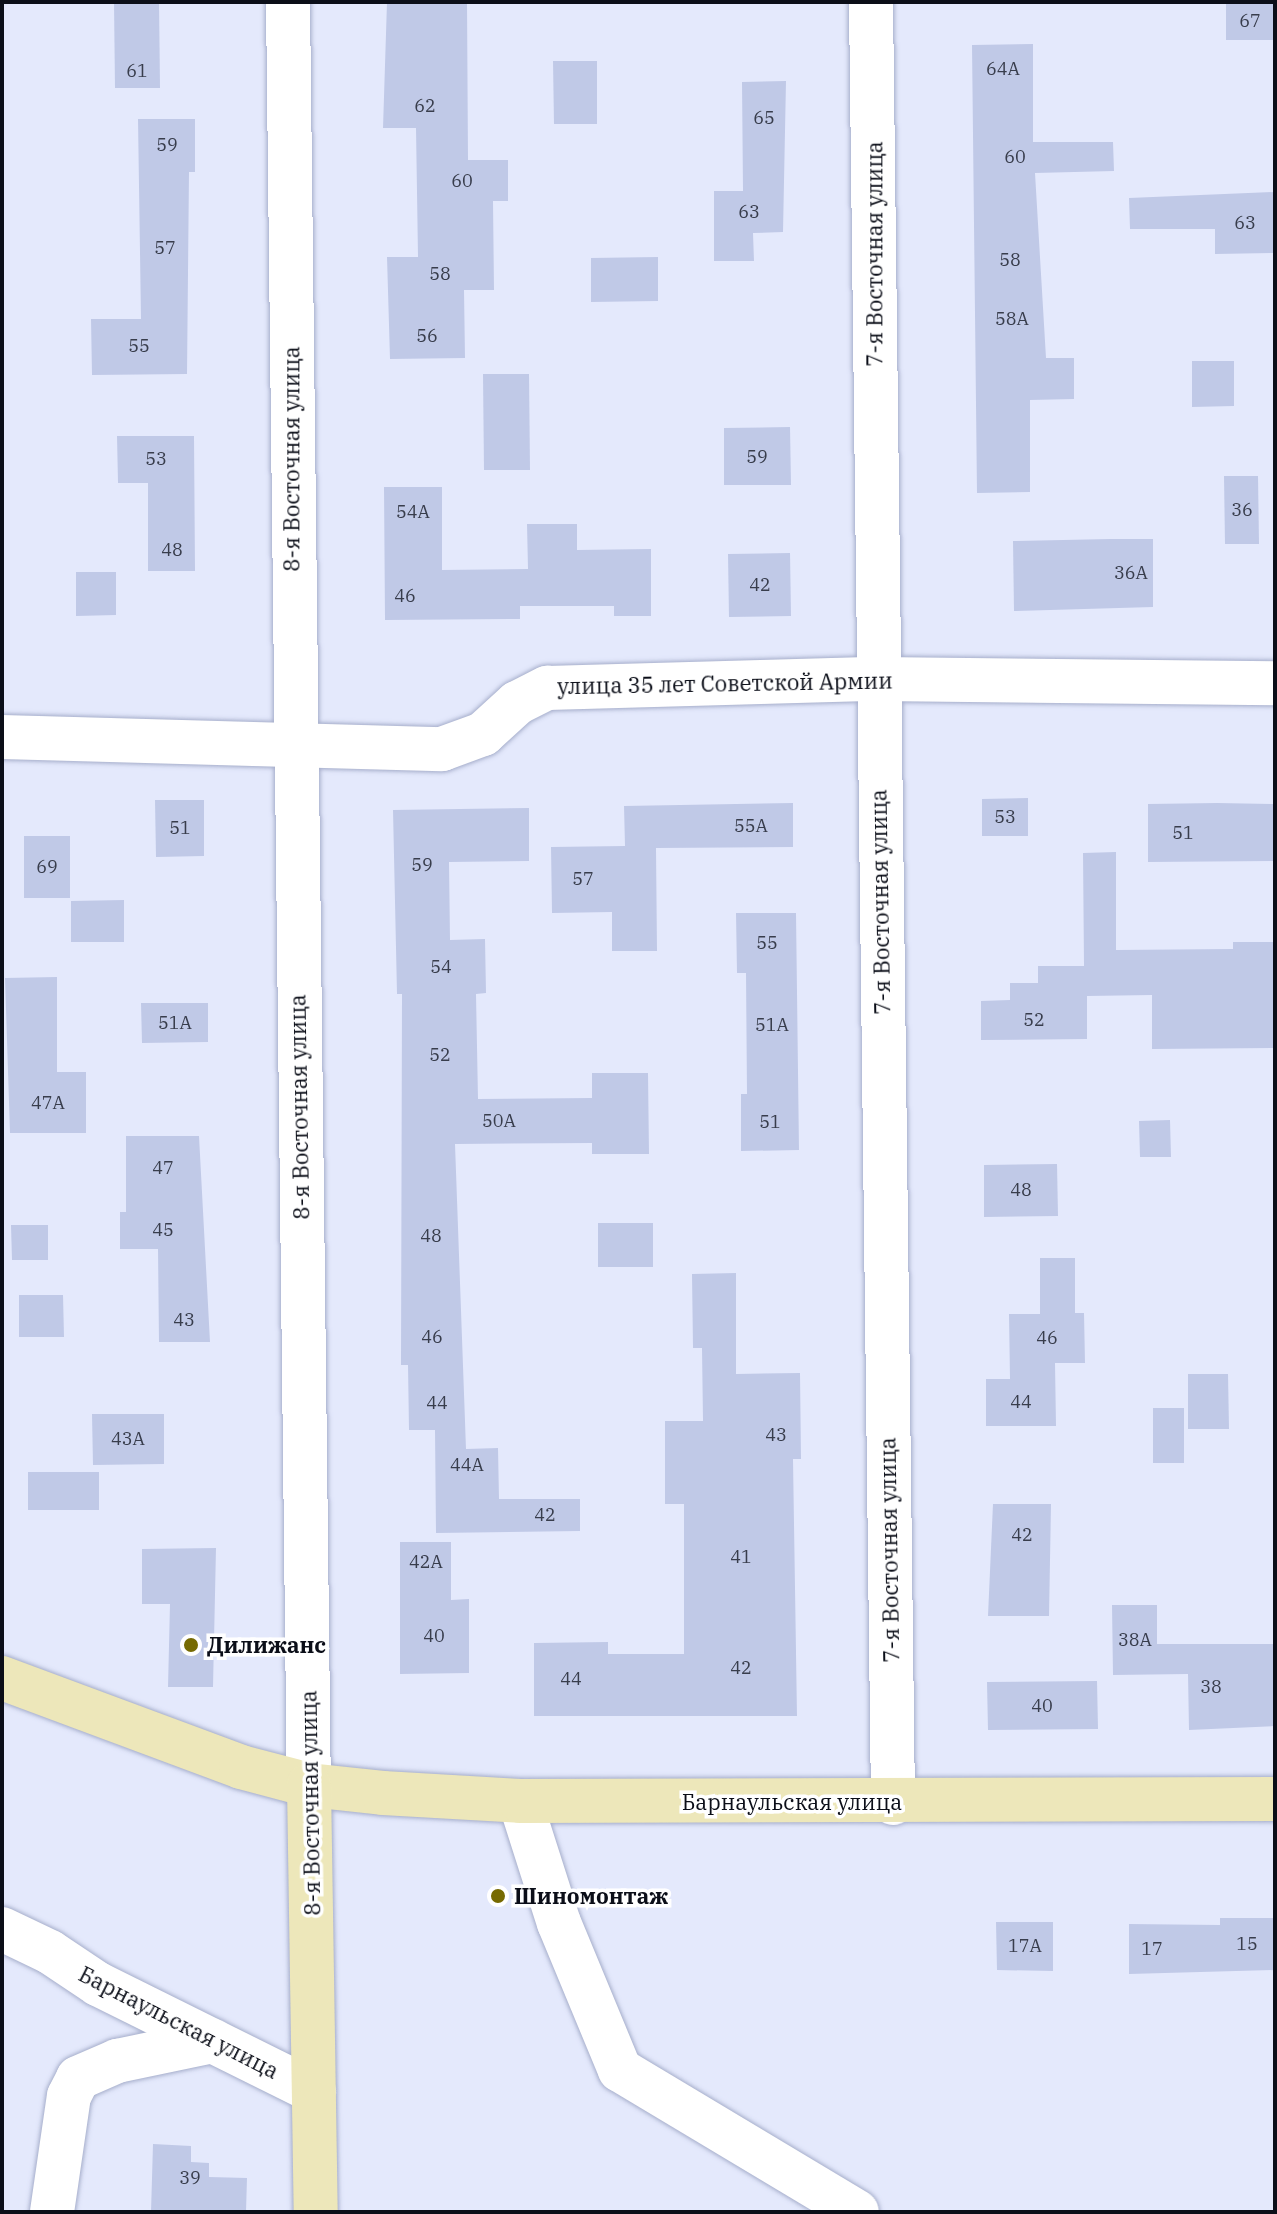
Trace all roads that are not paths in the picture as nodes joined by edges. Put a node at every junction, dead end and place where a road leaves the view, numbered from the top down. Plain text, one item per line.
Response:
1 (288, 2) edge
2 (871, 2) edge
3 (877, 679) junction
4 (1275, 683) edge
5 (2, 737) edge
6 (293, 748) junction
7 (2, 1678) edge
8 (309, 1785) junction
9 (1275, 1799) edge
10 (520, 1801) junction
11 (893, 1803) junction
12 (2, 1929) edge
13 (213, 2041) junction
14 (314, 2091) junction
15 (52, 2212) edge
16 (316, 2212) edge
17 (857, 2212) edge

1 - 6 street, 8-я Восточная улица
2 - 3 street, 7-я Восточная улица
3 - 4 street, улица 35 лет Советской Армии
3 - 6 street, улица 35 лет Советской Армии
3 - 11 street, 7-я Восточная улица
5 - 6 street, улица 35 лет Советской Армии
6 - 8 street, 8-я Восточная улица
7 - 8 main road, Барнаульская улица
8 - 10 main road, Барнаульская улица
8 - 14 main road, 8-я Восточная улица
9 - 11 main road, Барнаульская улица
10 - 11 main road, Барнаульская улица
10 - 17 street
12 - 13 street, Барнаульская улица
13 - 14 street, Барнаульская улица
13 - 15 street
14 - 16 main road, 8-я Восточная улица

